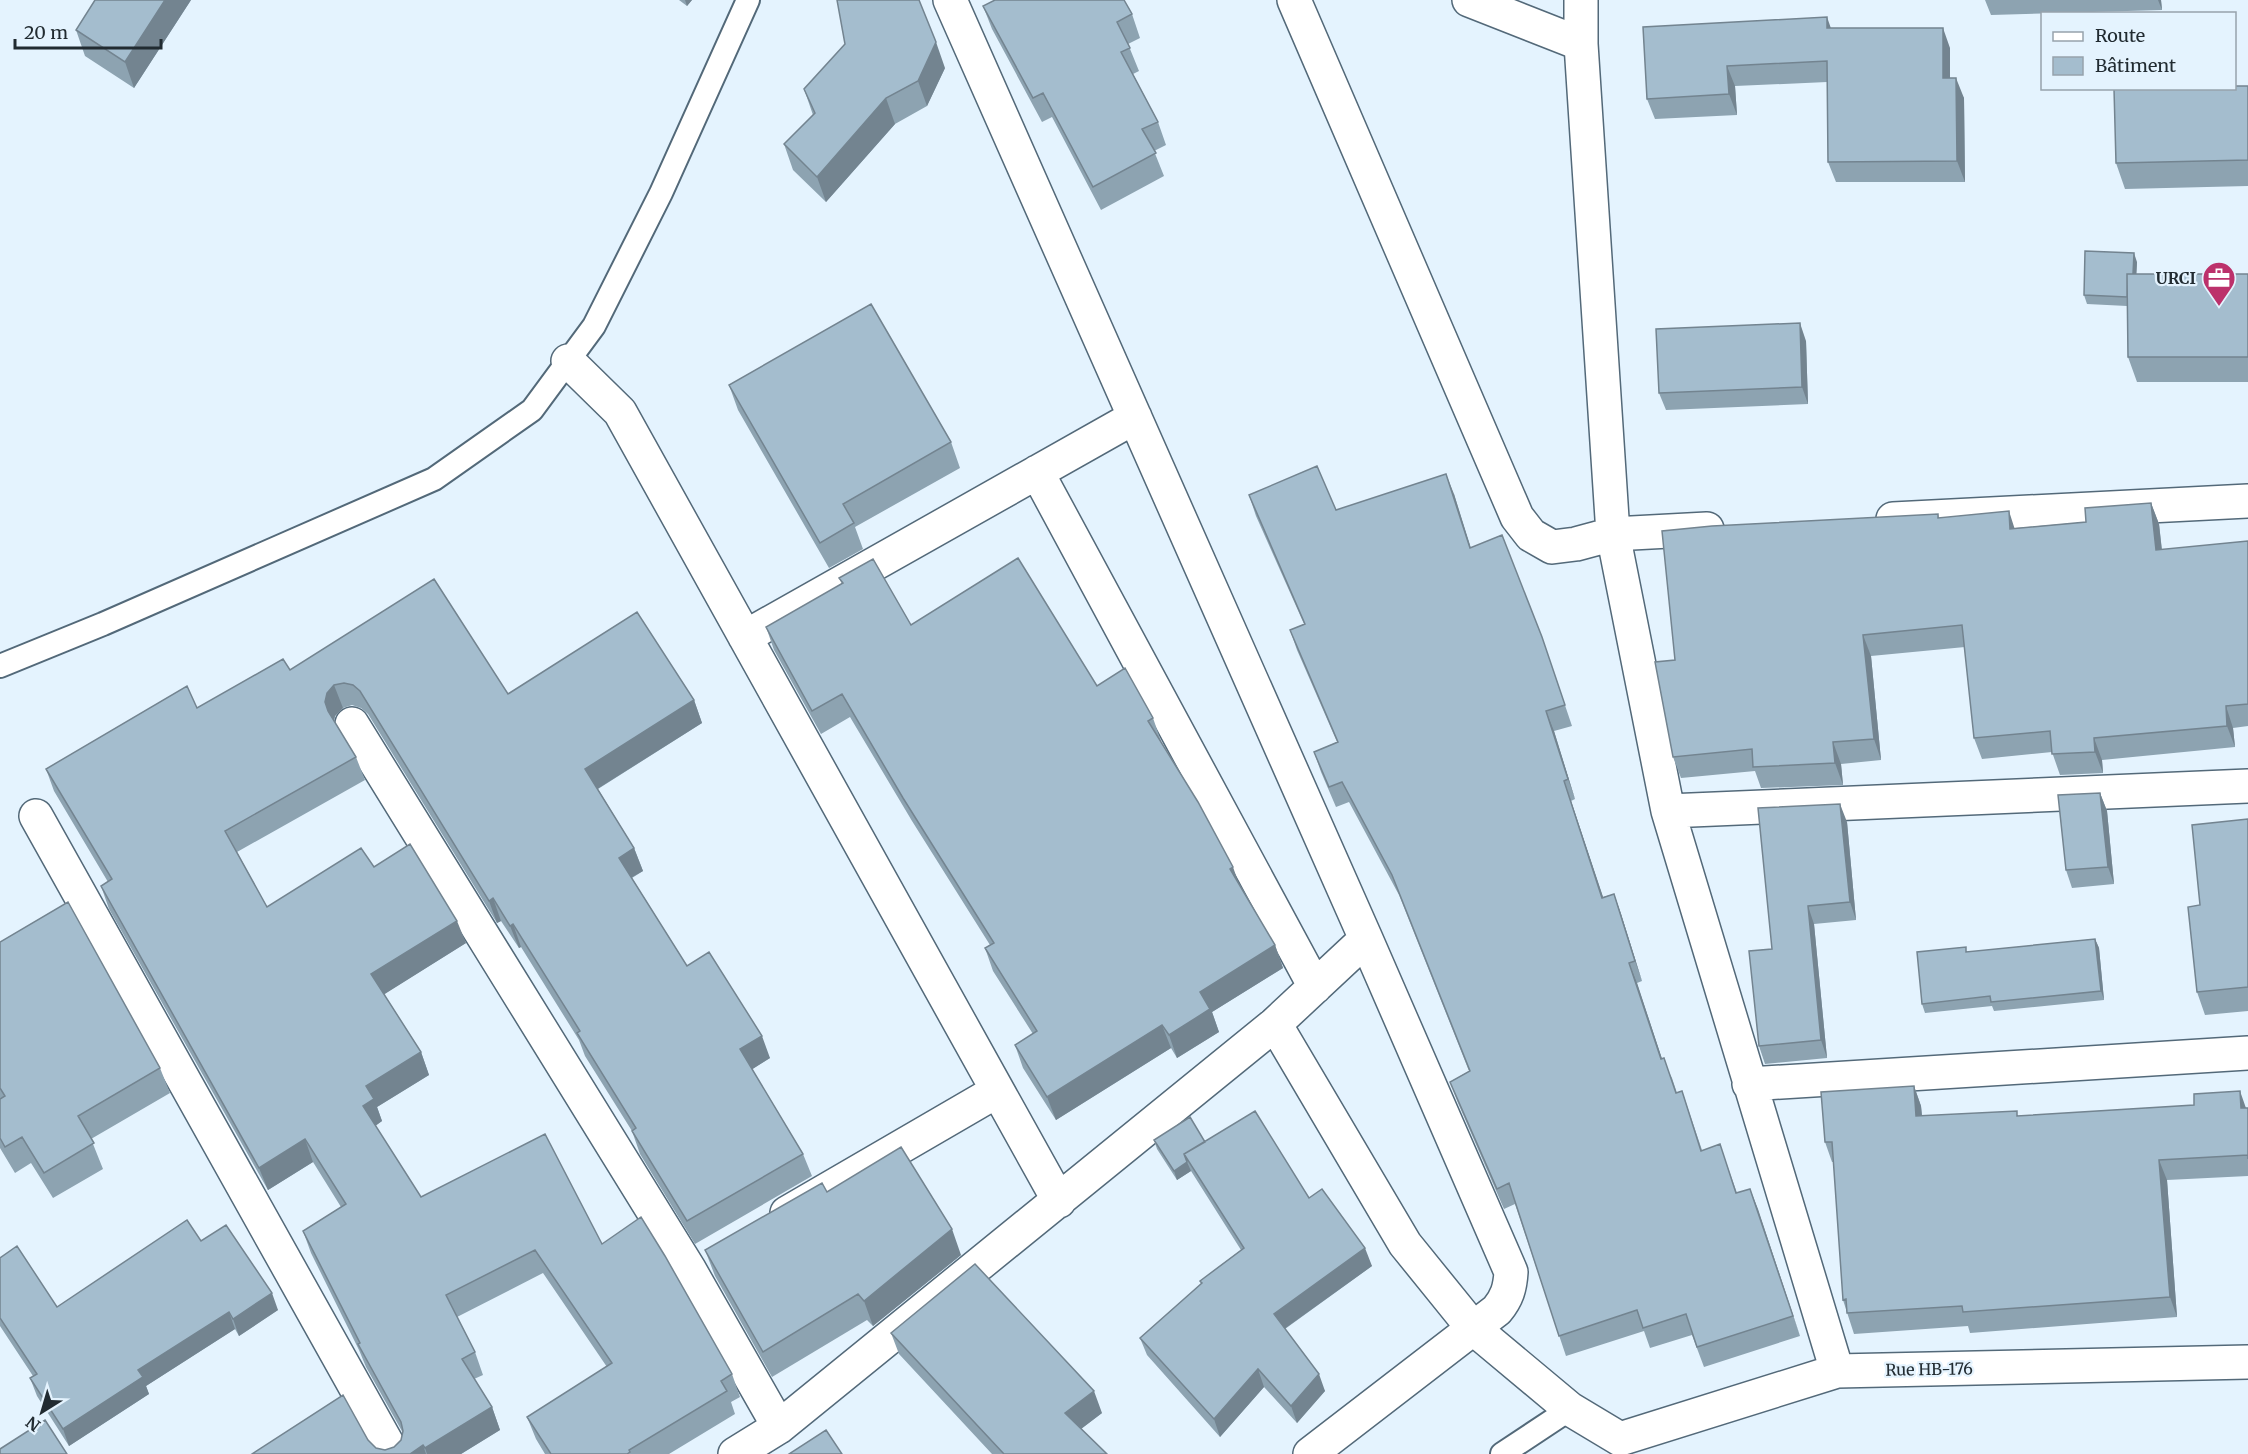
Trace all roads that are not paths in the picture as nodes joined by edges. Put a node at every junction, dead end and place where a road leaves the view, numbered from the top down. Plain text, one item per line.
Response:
1 (748, 0) edge
2 (950, 0) edge
3 (1294, 0) edge
4 (1469, 0) edge
5 (1581, 0) edge
6 (1581, 44) junction
7 (568, 361) junction
8 (1135, 417) junction
9 (1037, 472) junction
10 (2248, 501) edge
11 (1864, 521) edge
12 (1733, 528) edge
13 (1613, 534) junction
14 (745, 637) junction
15 (0, 666) edge
16 (352, 724) dead end
17 (2248, 786) edge
18 (1668, 811) junction
19 (36, 816) dead end
20 (1366, 939) junction
21 (1315, 987) junction
22 (1275, 1024) junction
23 (2248, 1053) edge
24 (1749, 1084) junction
25 (997, 1091) junction
26 (1059, 1202) junction
27 (761, 1228) edge
28 (1473, 1328) junction
29 (2248, 1362) edge
30 (1837, 1371) junction
31 (1570, 1409) junction
32 (779, 1427) junction
33 (1621, 1446) edge
34 (393, 1454) edge
35 (735, 1454) edge
36 (1310, 1454) edge
37 (1502, 1454) edge

1 - 7 lane
2 - 8 street
3 - 13 street
4 - 6 street
5 - 6 street
6 - 13 street
7 - 14 street
7 - 15 lane
8 - 9 street
8 - 20 street
9 - 14 street
9 - 21 street
10 - 11 street
12 - 13 street
13 - 18 street
14 - 25 street
16 - 32 street
17 - 18 street
18 - 24 street
19 - 34 street
20 - 21 street
20 - 28 street
21 - 22 street
22 - 26 street
22 - 28 street
23 - 24 street
24 - 30 street
25 - 26 street
25 - 27 street
26 - 32 street
28 - 31 street
28 - 36 street
29 - 30 street, Rue HB-176
30 - 33 street, Rue HB-176
31 - 33 street
31 - 37 lane
32 - 35 street

